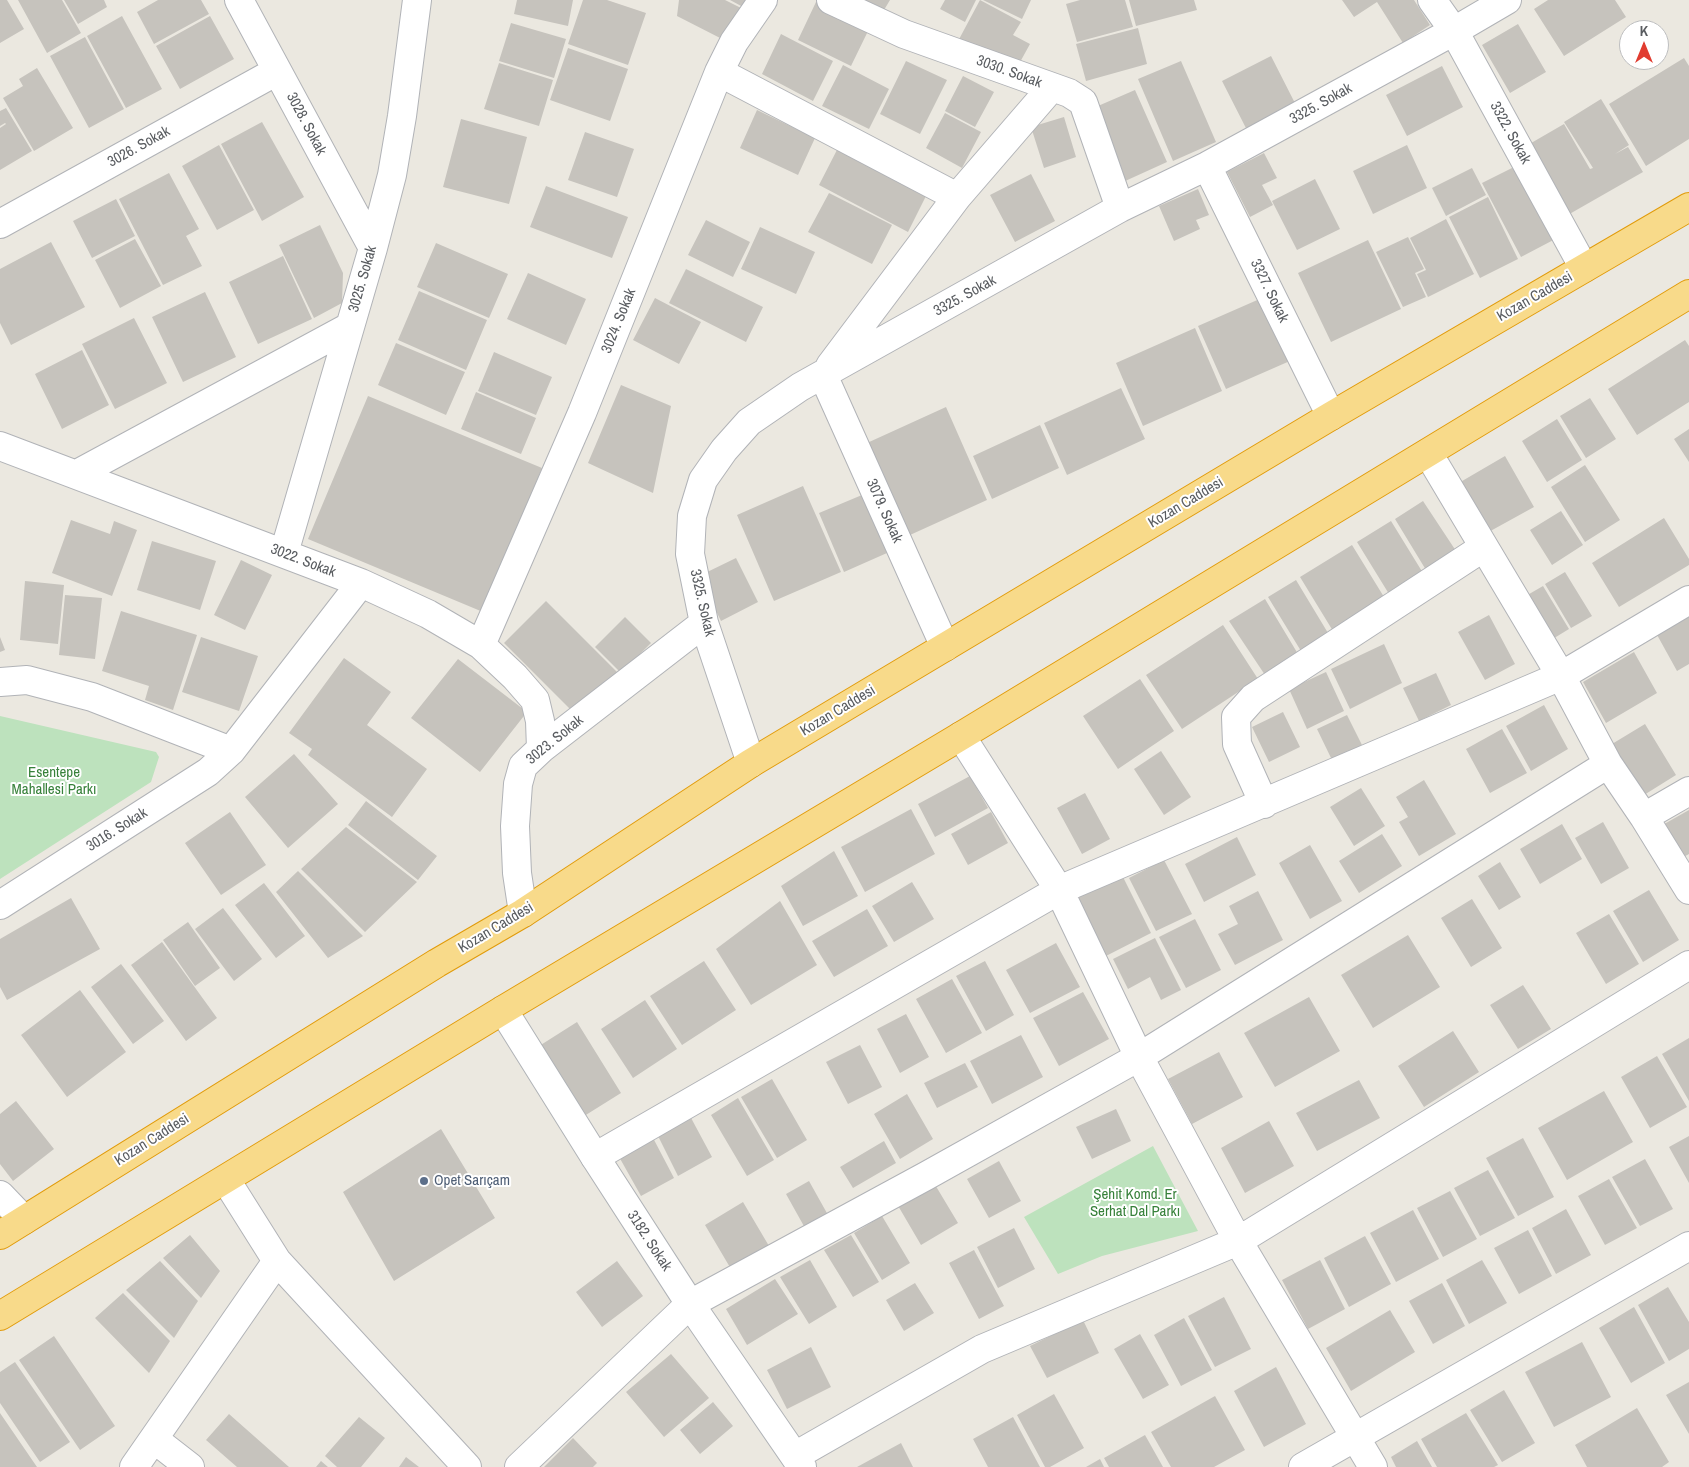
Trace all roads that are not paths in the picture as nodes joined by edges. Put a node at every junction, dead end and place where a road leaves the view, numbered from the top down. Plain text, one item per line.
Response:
1 (239, 0) edge
2 (418, 0) edge
3 (763, 0) edge
4 (831, 0) edge
5 (1432, 0) edge
6 (1507, 0) edge
7 (1454, 31) junction
8 (277, 71) junction
9 (719, 72) junction
10 (1052, 87) junction
11 (1208, 166) junction
12 (957, 198) junction
13 (1689, 207) edge
14 (1120, 208) junction
15 (0, 224) edge
16 (373, 248) junction
17 (1584, 268) junction
18 (1689, 295) edge
19 (349, 328) junction
20 (823, 376) junction
21 (1331, 416) junction
22 (0, 446) edge
23 (1428, 453) junction
24 (77, 474) junction
25 (1484, 547) junction
26 (284, 553) junction
27 (361, 583) junction
28 (1689, 600) edge
29 (704, 623) junction
30 (481, 645) junction
31 (945, 647) junction
32 (1561, 676) junction
33 (0, 682) edge
34 (960, 736) junction
35 (541, 749) junction
36 (231, 751) junction
37 (751, 763) junction
38 (1608, 764) junction
39 (1689, 791) edge
40 (1264, 804) junction
41 (1644, 817) junction
42 (1058, 890) junction
43 (1689, 890) edge
44 (0, 905) edge
45 (523, 913) junction
46 (1689, 965) edge
47 (503, 1010) junction
48 (1139, 1057) junction
49 (594, 1157) junction
50 (226, 1180) junction
51 (0, 1195) edge
52 (24, 1220) junction
53 (0, 1235) edge
54 (1238, 1241) junction
55 (1689, 1246) edge
56 (277, 1261) junction
57 (690, 1304) junction
58 (0, 1316) edge
59 (1355, 1436) junction
60 (154, 1439) junction
61 (798, 1461) edge
62 (134, 1467) edge
63 (190, 1467) edge
64 (466, 1467) edge
65 (519, 1467) edge
66 (1303, 1467) edge
67 (1374, 1467) edge

1 - 8 street, 3028. Sokak
2 - 16 street, 3025. Sokak
3 - 9 street, 3024. Sokak
4 - 10 street, 3030. Sokak
5 - 7 street, 3322. Sokak
6 - 7 street, 3325. Sokak
7 - 11 street, 3325. Sokak
7 - 17 street, 3322. Sokak
8 - 15 street, 3026. Sokak
8 - 16 street, 3028. Sokak
9 - 12 street
9 - 30 street, 3024. Sokak
10 - 12 street
10 - 14 street, 3030. Sokak
11 - 14 street, 3325. Sokak
11 - 21 street, 3327. Sokak
12 - 20 street
13 - 17 highway, Kozan Caddesi
14 - 20 street, 3325. Sokak
16 - 19 street, 3025. Sokak
17 - 21 highway, Kozan Caddesi
18 - 23 highway
19 - 24 street
19 - 26 street, 3025. Sokak
20 - 29 street, 3325. Sokak
20 - 31 street, 3079. Sokak
21 - 31 highway, Kozan Caddesi
22 - 24 street, 3022. Sokak
23 - 25 street
23 - 34 highway
24 - 26 street, 3022. Sokak
25 - 32 street
25 - 40 street
26 - 27 street, 3022. Sokak
27 - 30 street, 3022. Sokak
27 - 36 street, 3016. Sokak
28 - 32 street
29 - 35 street, 3023. Sokak
29 - 37 street, 3325. Sokak
30 - 35 street, 3022. Sokak
31 - 37 highway, Kozan Caddesi
32 - 38 street
32 - 40 street
33 - 36 street
34 - 42 street
34 - 47 highway
35 - 45 street, 3023. Sokak
36 - 44 street, 3016. Sokak
37 - 45 highway, Kozan Caddesi
38 - 41 street
38 - 48 street
39 - 41 street
40 - 42 street
41 - 43 street
42 - 48 street
42 - 49 street
45 - 52 highway, Kozan Caddesi
46 - 54 street
47 - 49 street, 3182. Sokak
47 - 50 highway
48 - 54 street
48 - 57 street
49 - 57 street, 3182. Sokak
50 - 56 street
50 - 58 highway
51 - 52 street
52 - 53 highway, Kozan Caddesi
54 - 59 street
54 - 61 street
55 - 59 street
56 - 60 street
56 - 64 street
57 - 61 street, 3182. Sokak
57 - 65 street
59 - 66 street
59 - 67 street
60 - 62 street
60 - 63 street

